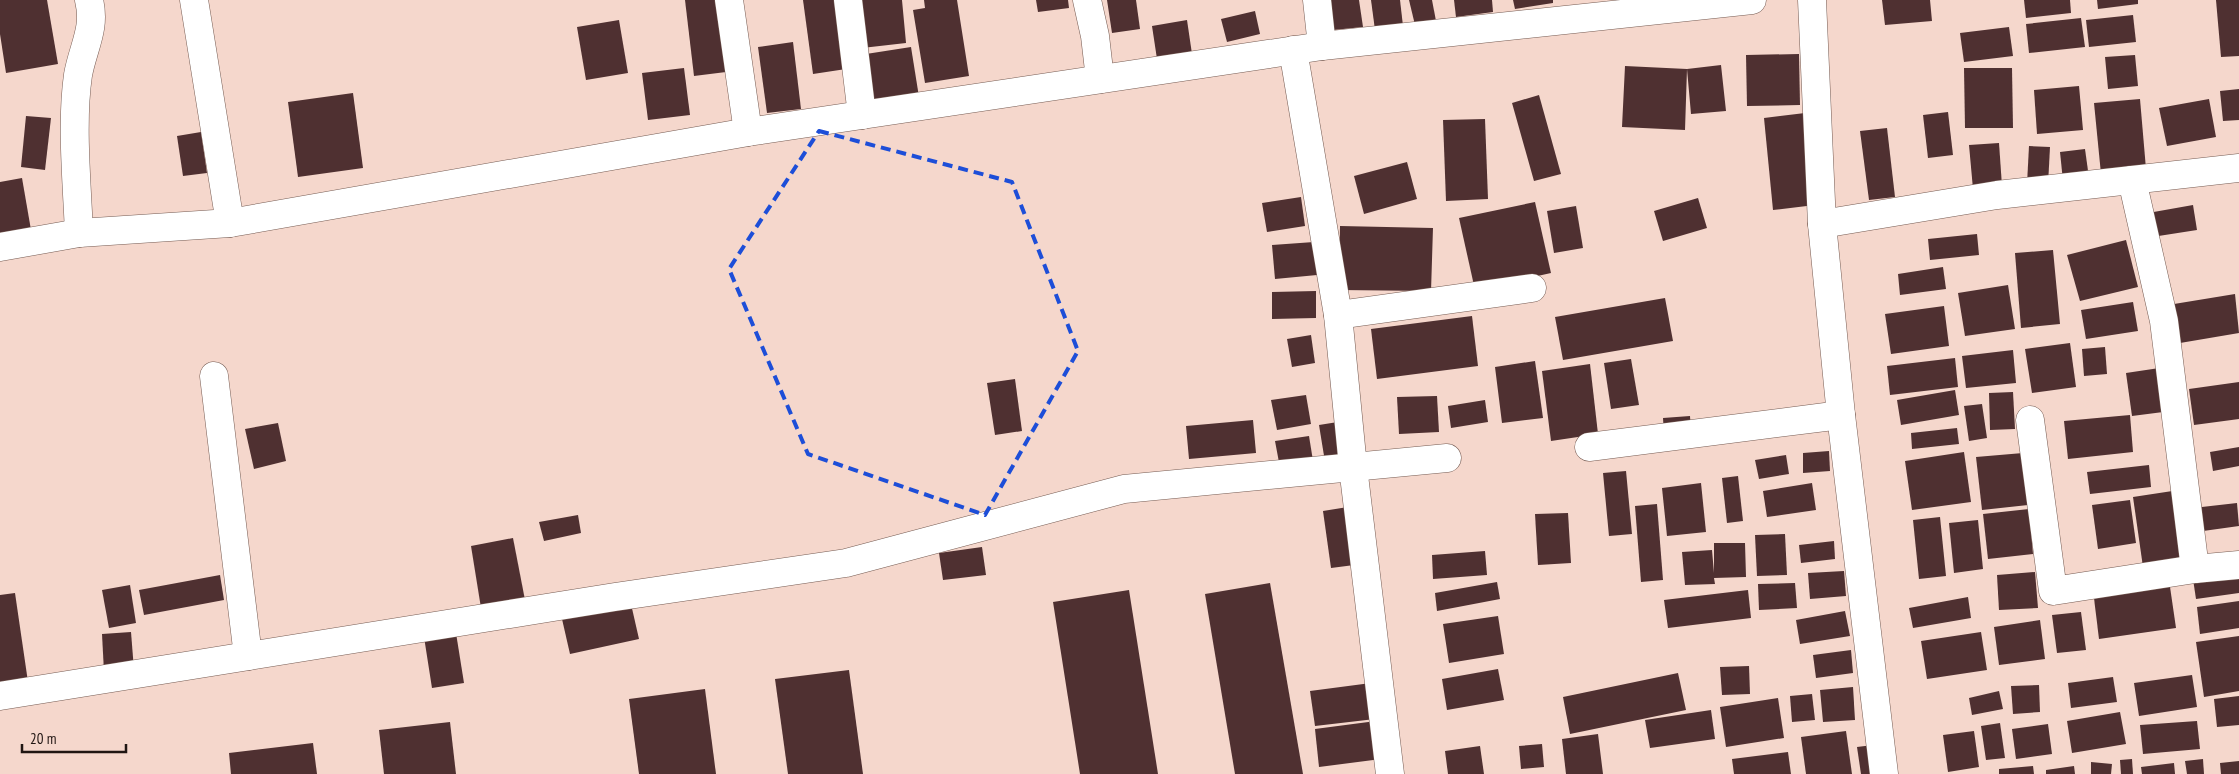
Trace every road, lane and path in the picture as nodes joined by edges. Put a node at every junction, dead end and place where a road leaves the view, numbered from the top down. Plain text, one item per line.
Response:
1 (89, 0) edge
2 (194, 0) edge
3 (729, 0) edge
4 (848, 0) edge
5 (1087, 0) edge
6 (1317, 0) edge
7 (1752, 0) edge
8 (1812, 0) edge
9 (1322, 46) junction
10 (1293, 50) junction
11 (1100, 80) junction
12 (862, 115) junction
13 (748, 132) junction
14 (2239, 168) edge
15 (2132, 180) junction
16 (230, 223) junction
17 (1822, 224) junction
18 (79, 234) junction
19 (0, 247) edge
20 (1532, 288) dead end
21 (1338, 315) junction
22 (214, 376) dead end
23 (1842, 415) junction
24 (2030, 420) dead end
25 (1589, 448) dead end
26 (1447, 458) dead end
27 (1354, 467) junction
28 (2239, 565) edge
29 (2195, 570) junction
30 (248, 656) junction
31 (0, 696) edge
32 (1390, 774) edge
33 (1884, 774) edge

1 - 18 street
2 - 16 street
3 - 13 street
4 - 12 street
5 - 11 street
6 - 9 street
7 - 9 street
8 - 17 street
9 - 10 street
10 - 11 street
10 - 21 street
11 - 12 street
12 - 13 street
13 - 16 street
14 - 15 street
15 - 17 street
15 - 29 street
16 - 18 street
17 - 23 street
18 - 19 street
20 - 21 street
21 - 27 street
22 - 30 street
23 - 25 street
23 - 33 street
24 - 29 street
26 - 27 street
27 - 30 street
27 - 32 street
28 - 29 street
30 - 31 street

